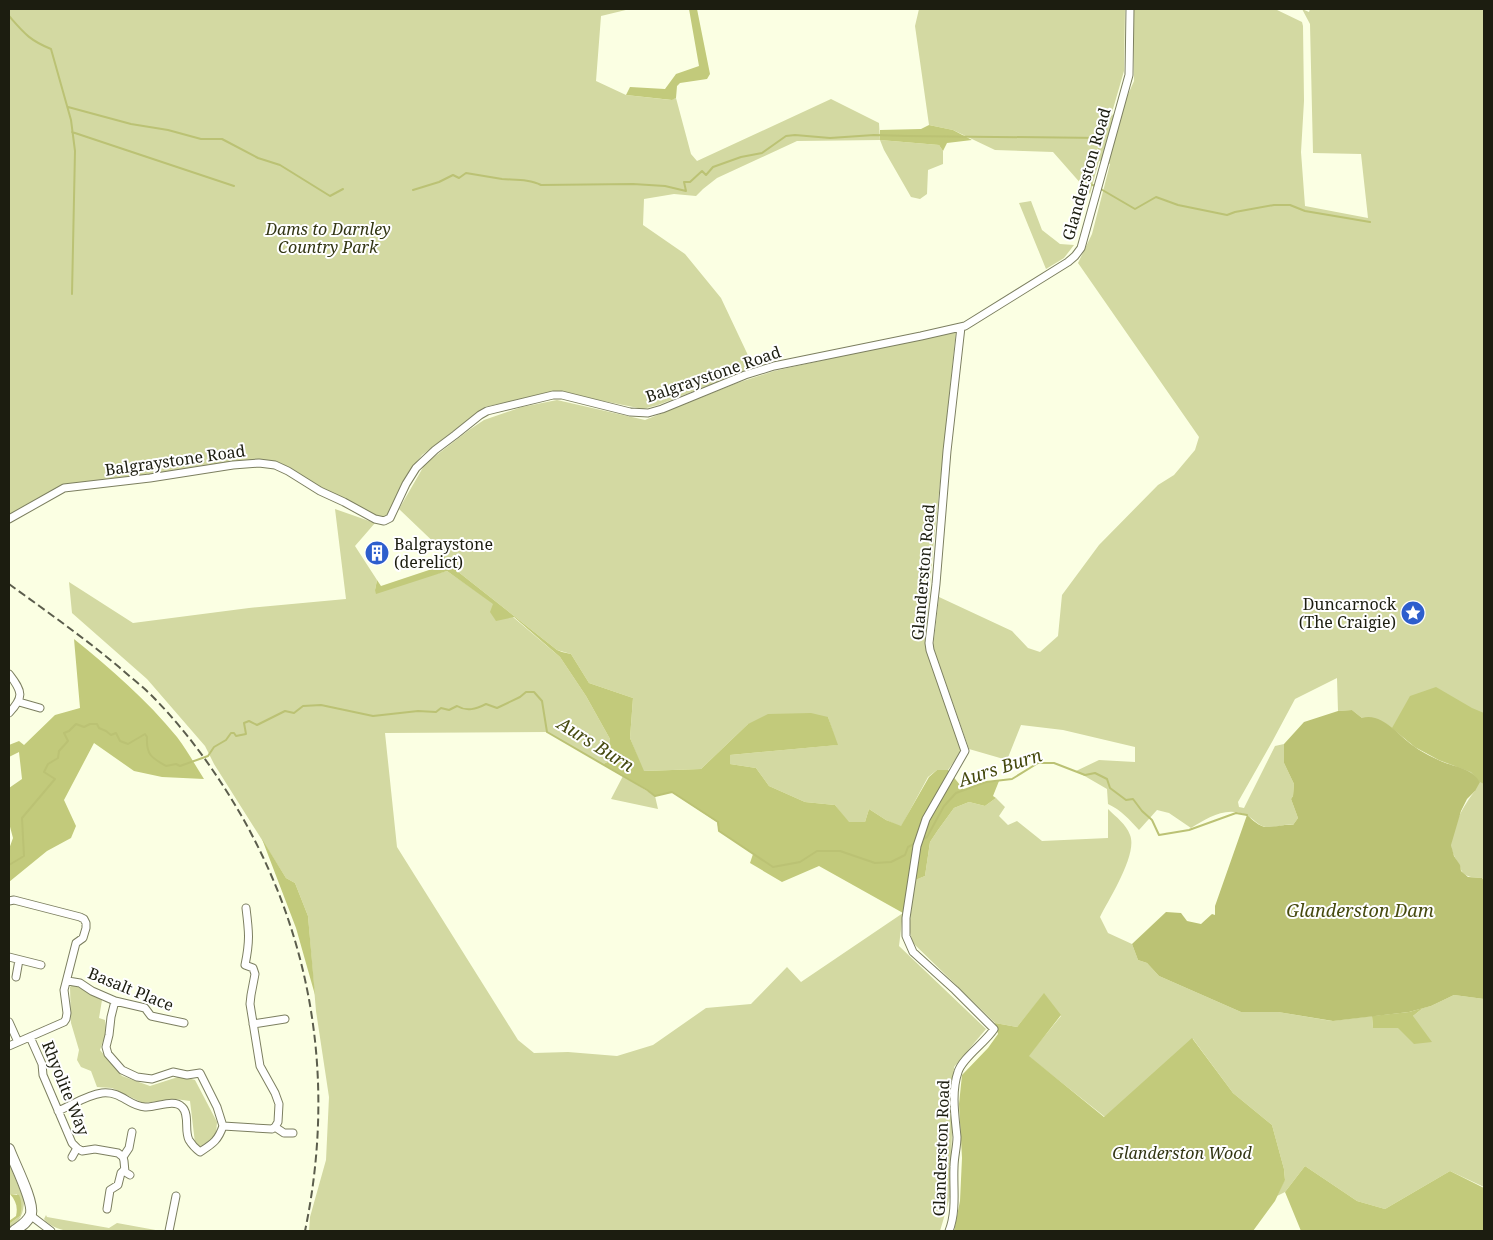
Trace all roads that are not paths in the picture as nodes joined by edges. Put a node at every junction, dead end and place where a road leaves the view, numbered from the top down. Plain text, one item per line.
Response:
1 (1130, 9) edge
2 (961, 327) junction
3 (9, 519) edge
4 (9, 674) edge
5 (19, 702) junction
6 (40, 708) dead end
7 (9, 713) edge
8 (9, 901) edge
9 (246, 908) dead end
10 (9, 957) edge
11 (19, 960) junction
12 (41, 965) dead end
13 (16, 977) dead end
14 (68, 981) junction
15 (115, 1001) junction
16 (286, 1019) dead end
17 (9, 1022) edge
18 (184, 1023) dead end
19 (253, 1024) junction
20 (30, 1037) junction
21 (18, 1042) junction
22 (9, 1046) edge
23 (58, 1111) junction
24 (223, 1126) junction
25 (275, 1127) junction
26 (132, 1132) dead end
27 (293, 1133) dead end
28 (77, 1148) junction
29 (9, 1149) edge
30 (72, 1156) dead end
31 (123, 1157) junction
32 (124, 1170) junction
33 (130, 1175) dead end
34 (176, 1196) dead end
35 (107, 1209) dead end
36 (30, 1215) junction
37 (14, 1231) edge
38 (51, 1231) edge
39 (169, 1231) edge
40 (949, 1231) edge

1 - 2 street, Glanderston Road
2 - 3 street, Balgraystone Road
2 - 40 street, Glanderston Road
4 - 5 street
5 - 6 street
5 - 7 street
8 - 14 street
9 - 19 street
10 - 11 street
11 - 12 street
11 - 13 street
14 - 15 street, Basalt Place
14 - 20 street
15 - 18 street, Basalt Place
15 - 24 street
16 - 19 street
17 - 21 street
19 - 25 street
20 - 21 street
20 - 23 street, Rhyolite Way
21 - 22 street
23 - 24 street
23 - 28 street, Rhyolite Way
24 - 25 street
25 - 27 street
26 - 31 street
28 - 30 street, Rhyolite Way
28 - 31 street, Rhyolite Way
29 - 36 street
31 - 32 street
32 - 33 street
32 - 35 street
34 - 39 street
36 - 37 street
36 - 38 street

